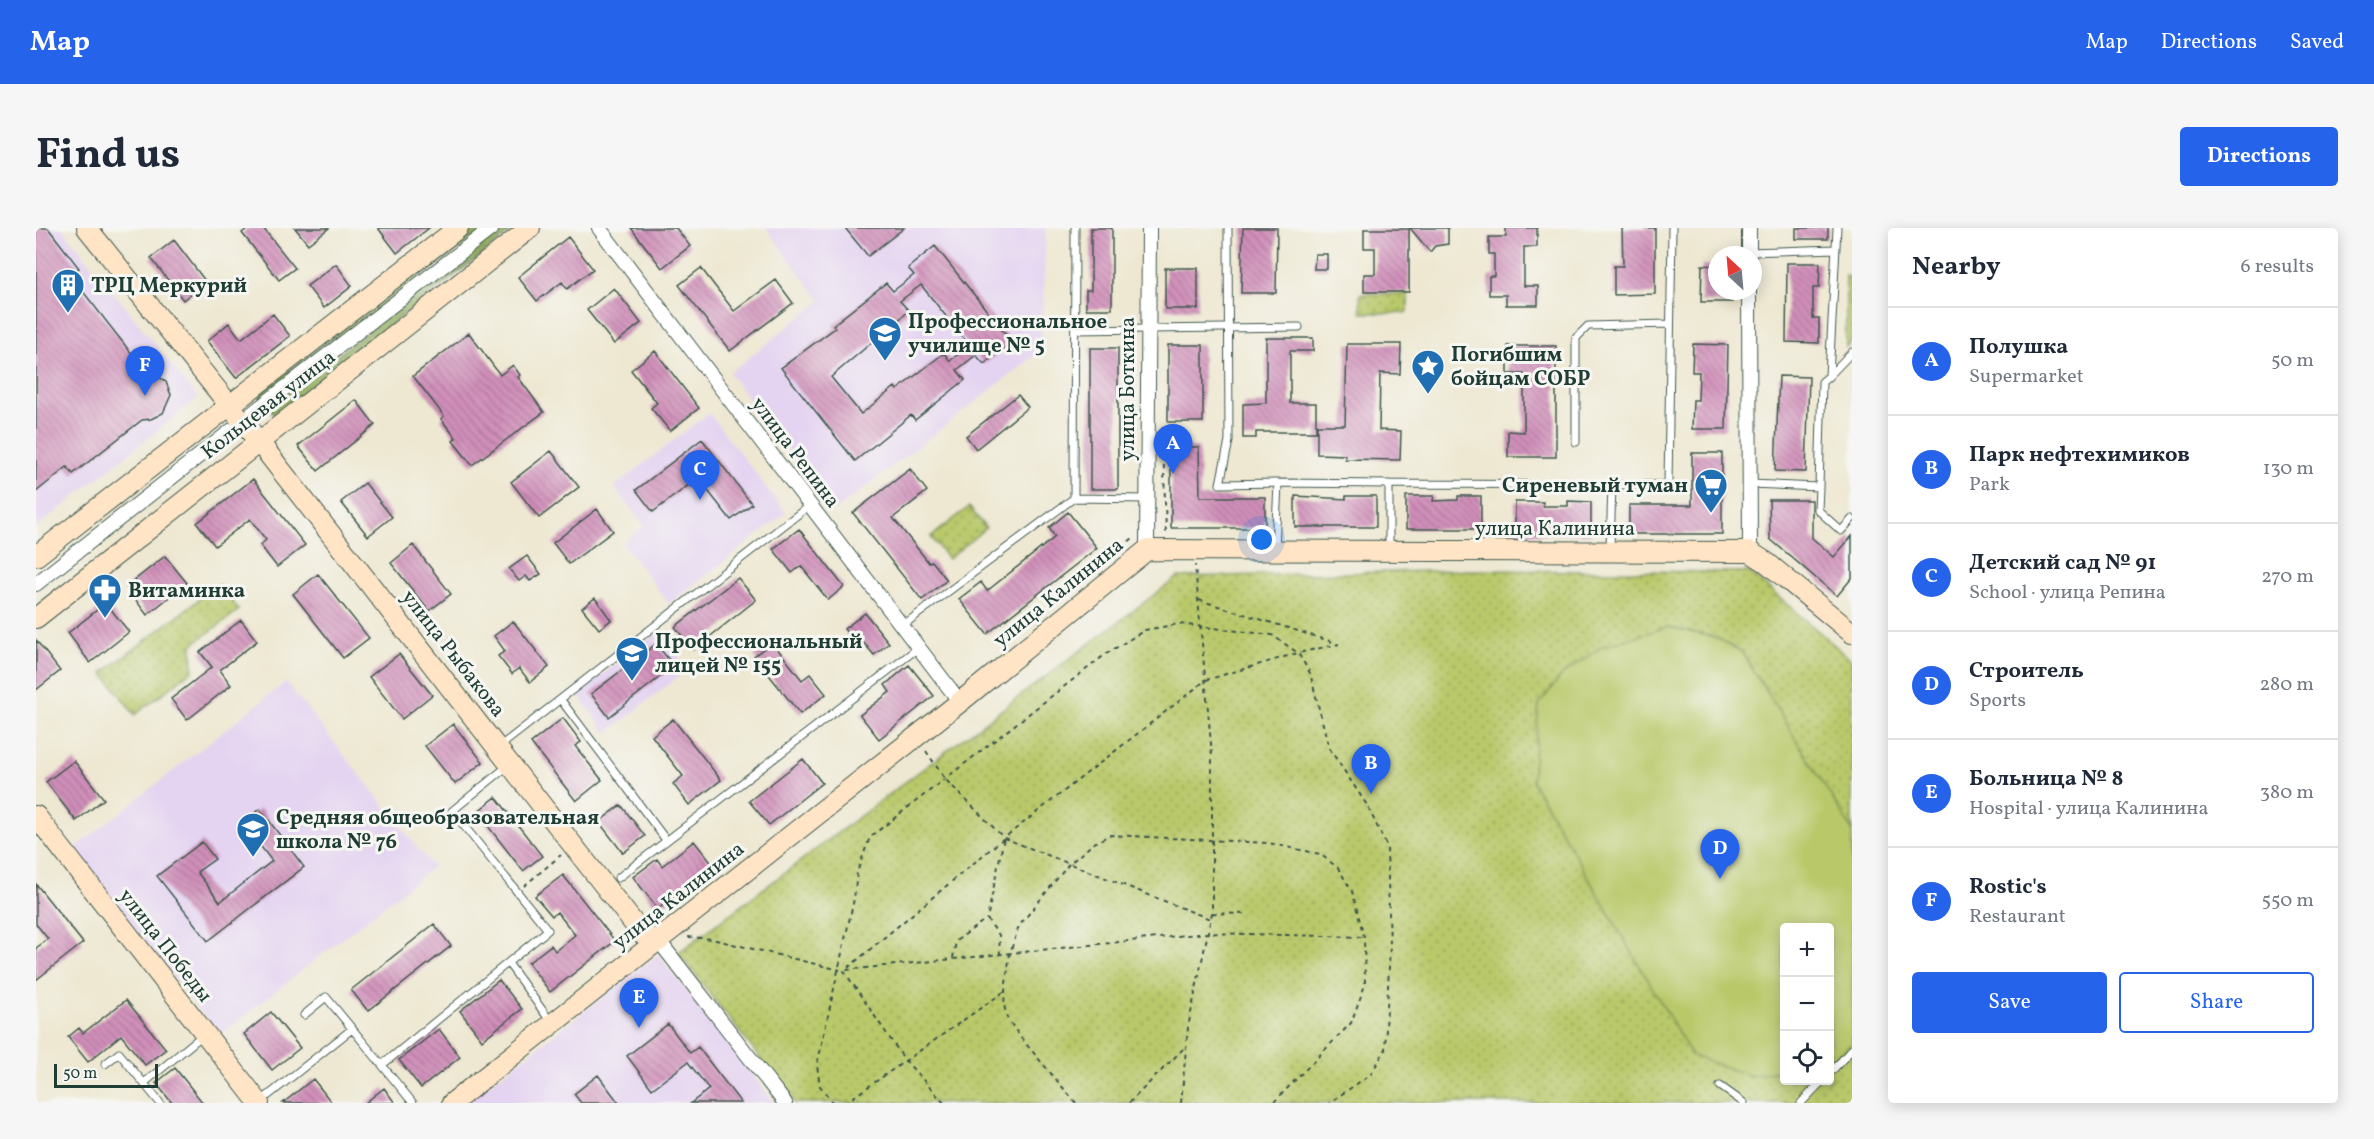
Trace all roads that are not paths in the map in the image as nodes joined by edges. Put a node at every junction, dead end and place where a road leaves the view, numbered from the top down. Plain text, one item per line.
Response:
1 (87, 228) edge
2 (458, 228) edge
3 (492, 228) edge
4 (530, 228) edge
5 (599, 228) edge
6 (1075, 228) edge
7 (1149, 228) edge
8 (1228, 228) edge
9 (1672, 228) edge
10 (1749, 228) edge
11 (1837, 228) edge
12 (1749, 246) edge
13 (1836, 249) junction
14 (1762, 252) edge
15 (1749, 300) edge
16 (1670, 324) junction
17 (1299, 327) dead end
18 (1229, 328) junction
19 (1075, 330) junction
20 (1149, 330) junction
21 (1852, 352) edge
22 (1829, 376) junction
23 (227, 405) junction
24 (250, 415) dead end
25 (232, 430) dead end
26 (259, 442) junction
27 (1576, 442) dead end
28 (1278, 483) junction
29 (1389, 484) junction
30 (1750, 484) junction
31 (1611, 485) junction
32 (1819, 487) junction
33 (1074, 498) junction
34 (1148, 499) junction
35 (810, 505) junction
36 (1852, 519) edge
37 (1147, 550) junction
38 (1275, 550) junction
39 (1389, 551) junction
40 (1610, 552) junction
41 (1750, 552) junction
42 (36, 556) edge
43 (36, 584) edge
44 (36, 618) edge
45 (902, 626) junction
46 (1851, 630) edge
47 (919, 647) junction
48 (561, 700) junction
49 (960, 702) junction
50 (503, 757) junction
51 (36, 816) edge
52 (666, 840) junction
53 (618, 878) dead end
54 (659, 940) junction
55 (508, 963) junction
56 (303, 1015) dead end
57 (552, 1024) junction
58 (352, 1029) junction
59 (205, 1034) junction
60 (1852, 1049) edge
61 (105, 1064) dead end
62 (381, 1065) junction
63 (1834, 1069) edge
64 (144, 1083) junction
65 (1817, 1085) edge
66 (1720, 1086) dead end
67 (160, 1103) edge
68 (259, 1103) edge
69 (413, 1103) edge
70 (452, 1103) edge
71 (784, 1103) edge
72 (1744, 1103) edge
73 (1801, 1103) edge

1 - 23 street, улица Рыбакова
2 - 23 street, Кольцевая улица
3 - 24 street
4 - 26 street, Кольцевая улица
5 - 35 street, улица Репина
6 - 19 lane
7 - 20 street, улица Боткина
8 - 18 lane
9 - 16 lane
10 - 12 street
11 - 13 lane
13 - 14 lane
13 - 22 lane
15 - 30 street
16 - 27 lane
16 - 31 lane
17 - 18 lane
18 - 20 lane
18 - 28 lane
19 - 20 lane
19 - 33 lane
20 - 34 street, улица Боткина
21 - 22 lane
22 - 32 lane
23 - 26 street, улица Рыбакова
23 - 42 street, Кольцевая улица
25 - 43 street
26 - 44 street, Кольцевая улица
26 - 50 street, улица Рыбакова
28 - 29 lane
28 - 38 lane
29 - 31 lane
29 - 39 lane
30 - 32 lane
30 - 41 street
31 - 40 lane
32 - 36 lane
33 - 34 lane
33 - 45 lane
34 - 37 street, улица Боткина
35 - 45 street, улица Репина
35 - 48 lane
37 - 38 street, улица Калинина
37 - 49 street, улица Калинина
38 - 39 street, улица Калинина
39 - 40 street, улица Калинина
40 - 41 street, улица Калинина
41 - 46 street
45 - 47 street, улица Репина
47 - 49 street, улица Репина
47 - 52 lane
48 - 50 lane
48 - 52 lane
49 - 54 street, улица Калинина
50 - 54 street, улица Рыбакова
50 - 55 lane
51 - 59 street, улица Победы
52 - 53 lane
54 - 57 street, улица Калинина
54 - 71 street, улица Рыбакова
55 - 57 lane
55 - 62 lane
56 - 58 lane
57 - 70 street, улица Калинина
58 - 62 lane
58 - 68 lane
59 - 64 lane
59 - 68 street, улица Победы
60 - 63 lane
61 - 64 lane
62 - 69 lane
64 - 67 lane
65 - 73 lane
66 - 72 lane

